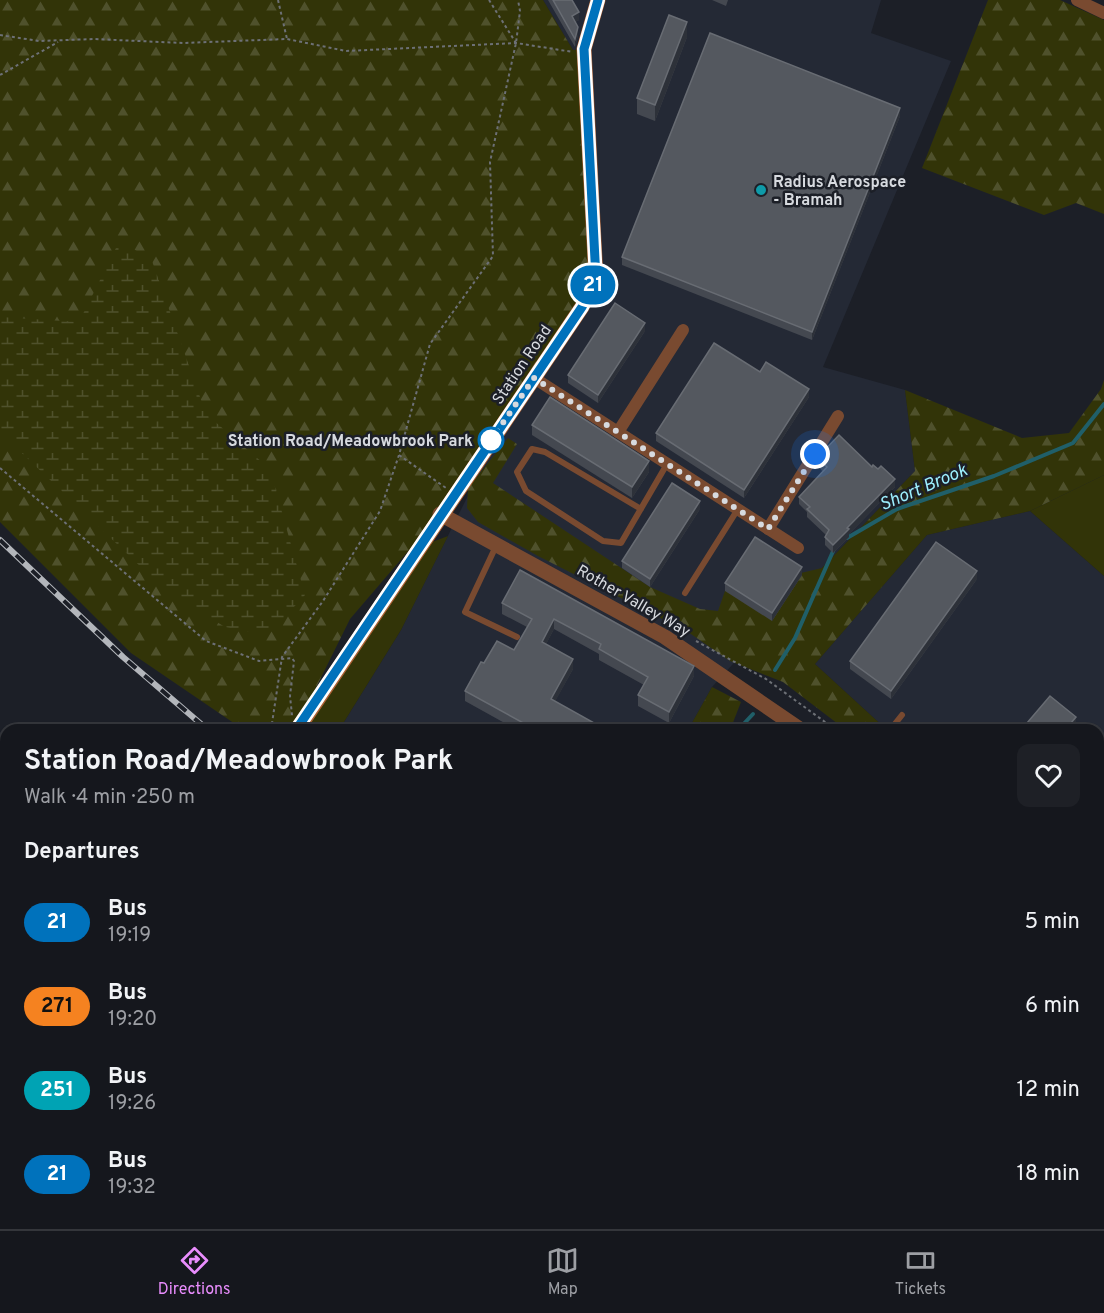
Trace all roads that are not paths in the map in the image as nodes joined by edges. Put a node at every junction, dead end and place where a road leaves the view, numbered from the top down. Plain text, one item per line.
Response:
1 (1077, 0) edge
2 (594, 2) edge
3 (1104, 13) edge
4 (683, 330) dead end
5 (534, 378) junction
6 (838, 416) dead end
7 (618, 432) junction
8 (667, 464) junction
9 (640, 509) junction
10 (738, 509) junction
11 (440, 514) junction
12 (768, 529) junction
13 (497, 544) junction
14 (798, 548) dead end
15 (685, 593) dead end
16 (517, 637) dead end
17 (902, 715) dead end
18 (299, 724) edge
19 (792, 724) edge
20 (895, 724) edge

1 - 3 street
2 - 5 main road, Station Road
4 - 7 street
5 - 7 street
5 - 11 main road, Station Road
6 - 12 street
7 - 8 street
8 - 9 lane
8 - 10 street
9 - 9 lane
10 - 12 street
10 - 15 lane
11 - 13 street, Rother Valley Way
11 - 18 main road, Station Road
12 - 14 street
13 - 16 lane
13 - 19 street, Rother Valley Way
17 - 20 lane

